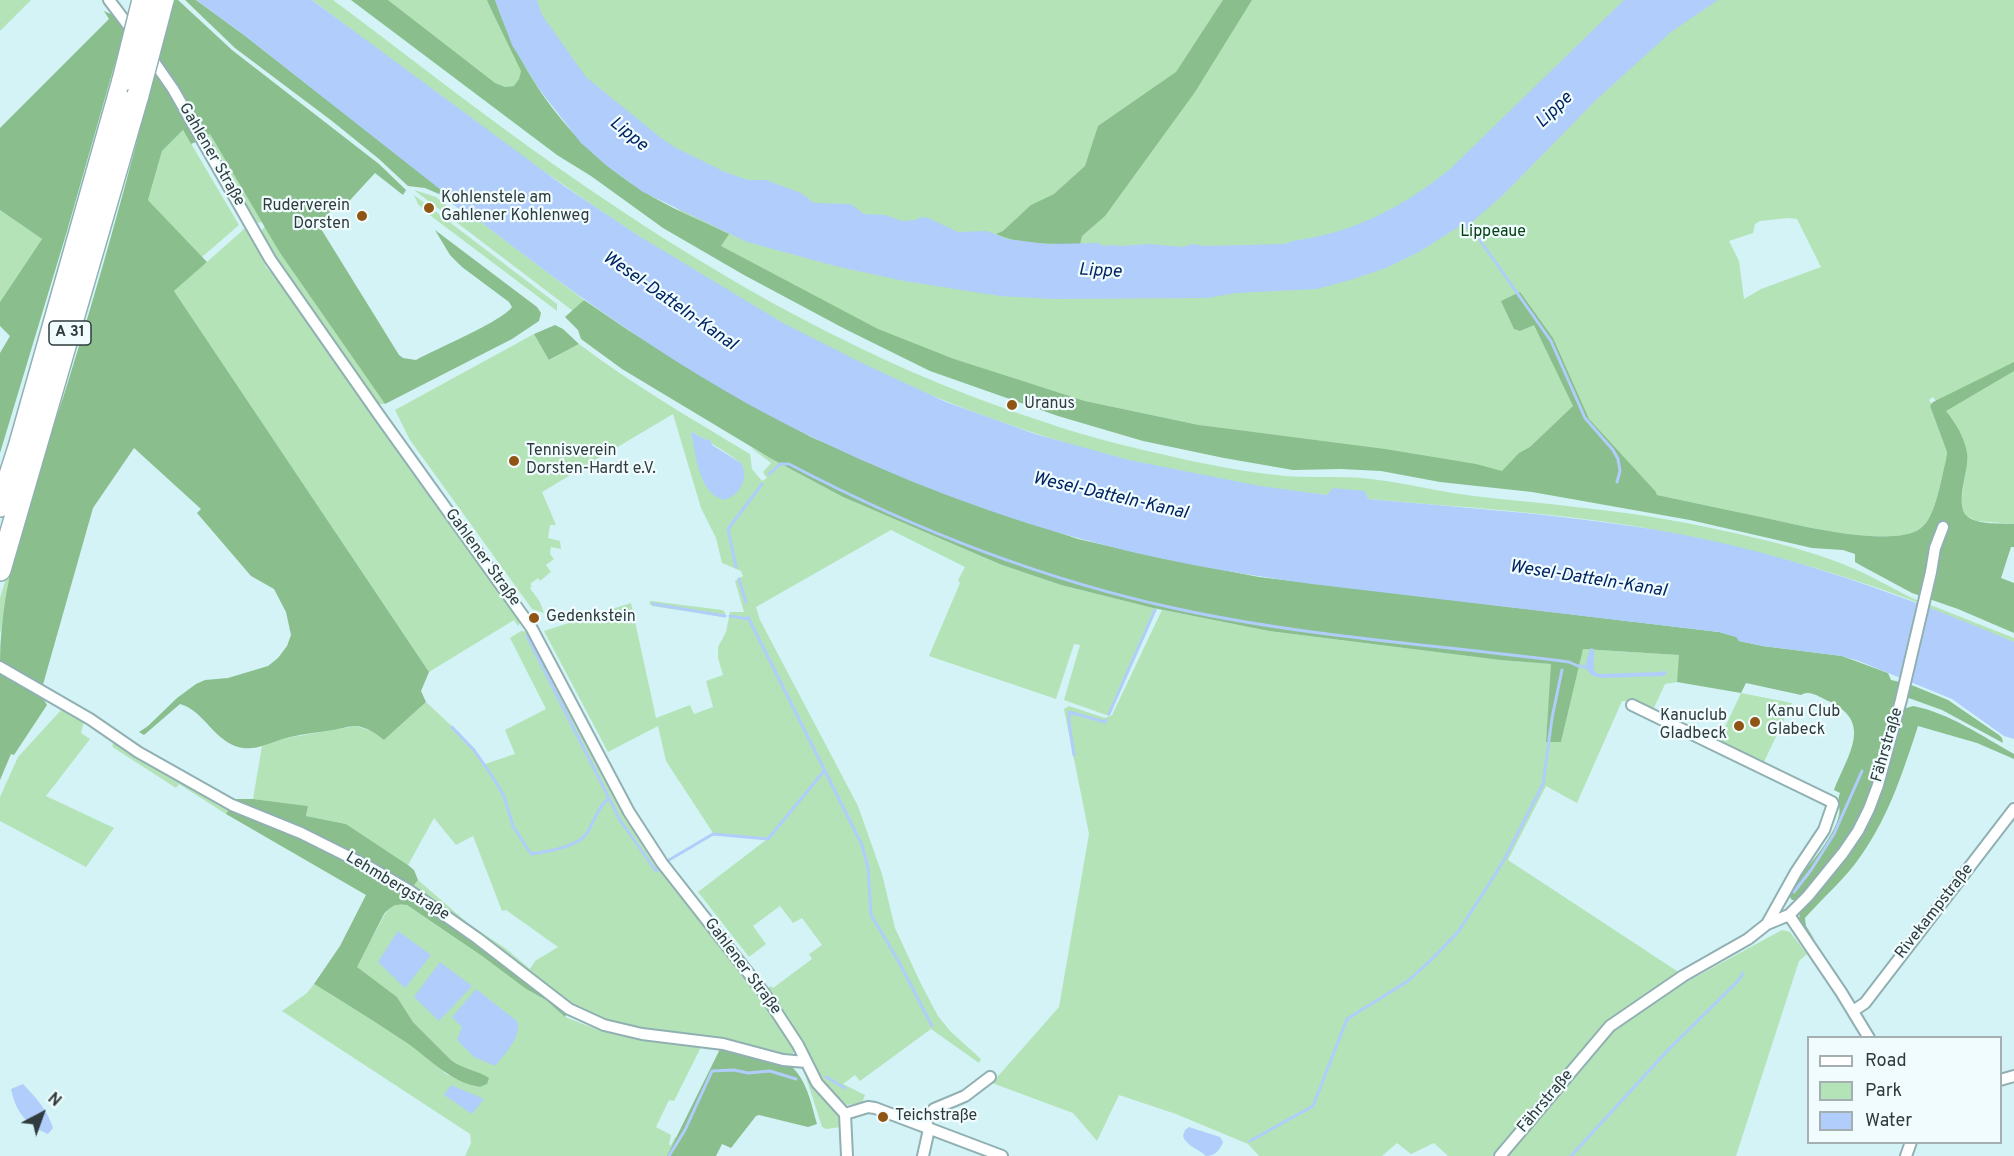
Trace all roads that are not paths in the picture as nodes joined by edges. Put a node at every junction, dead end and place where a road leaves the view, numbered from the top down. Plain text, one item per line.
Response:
1 (109, 0) edge
2 (143, 0) edge
3 (163, 0) edge
4 (0, 506) edge
5 (1943, 526) dead end
6 (0, 570) edge
7 (0, 667) edge
8 (1632, 705) dead end
9 (2014, 809) edge
10 (1789, 915) junction
11 (1767, 924) junction
12 (1853, 1011) junction
13 (1868, 1036) edge
14 (806, 1062) junction
15 (990, 1077) dead end
16 (845, 1114) junction
17 (929, 1129) junction
18 (847, 1156) edge
19 (923, 1156) edge
20 (1002, 1156) edge
21 (1500, 1156) edge

1 - 14 street, Gahlener Straße
2 - 4 highway, A 31, bridge
3 - 6 highway, A 31, bridge
5 - 10 street, Fährstraße
7 - 14 street, Lehmbergstraße
8 - 11 street, Fährstraße
9 - 12 street, Rivekampstraße
10 - 11 street, Fährstraße
10 - 12 street
11 - 21 street, Fährstraße
12 - 13 street
14 - 16 street, Gahlener Straße
15 - 17 street
16 - 17 street
16 - 18 street
17 - 19 street
17 - 20 street

